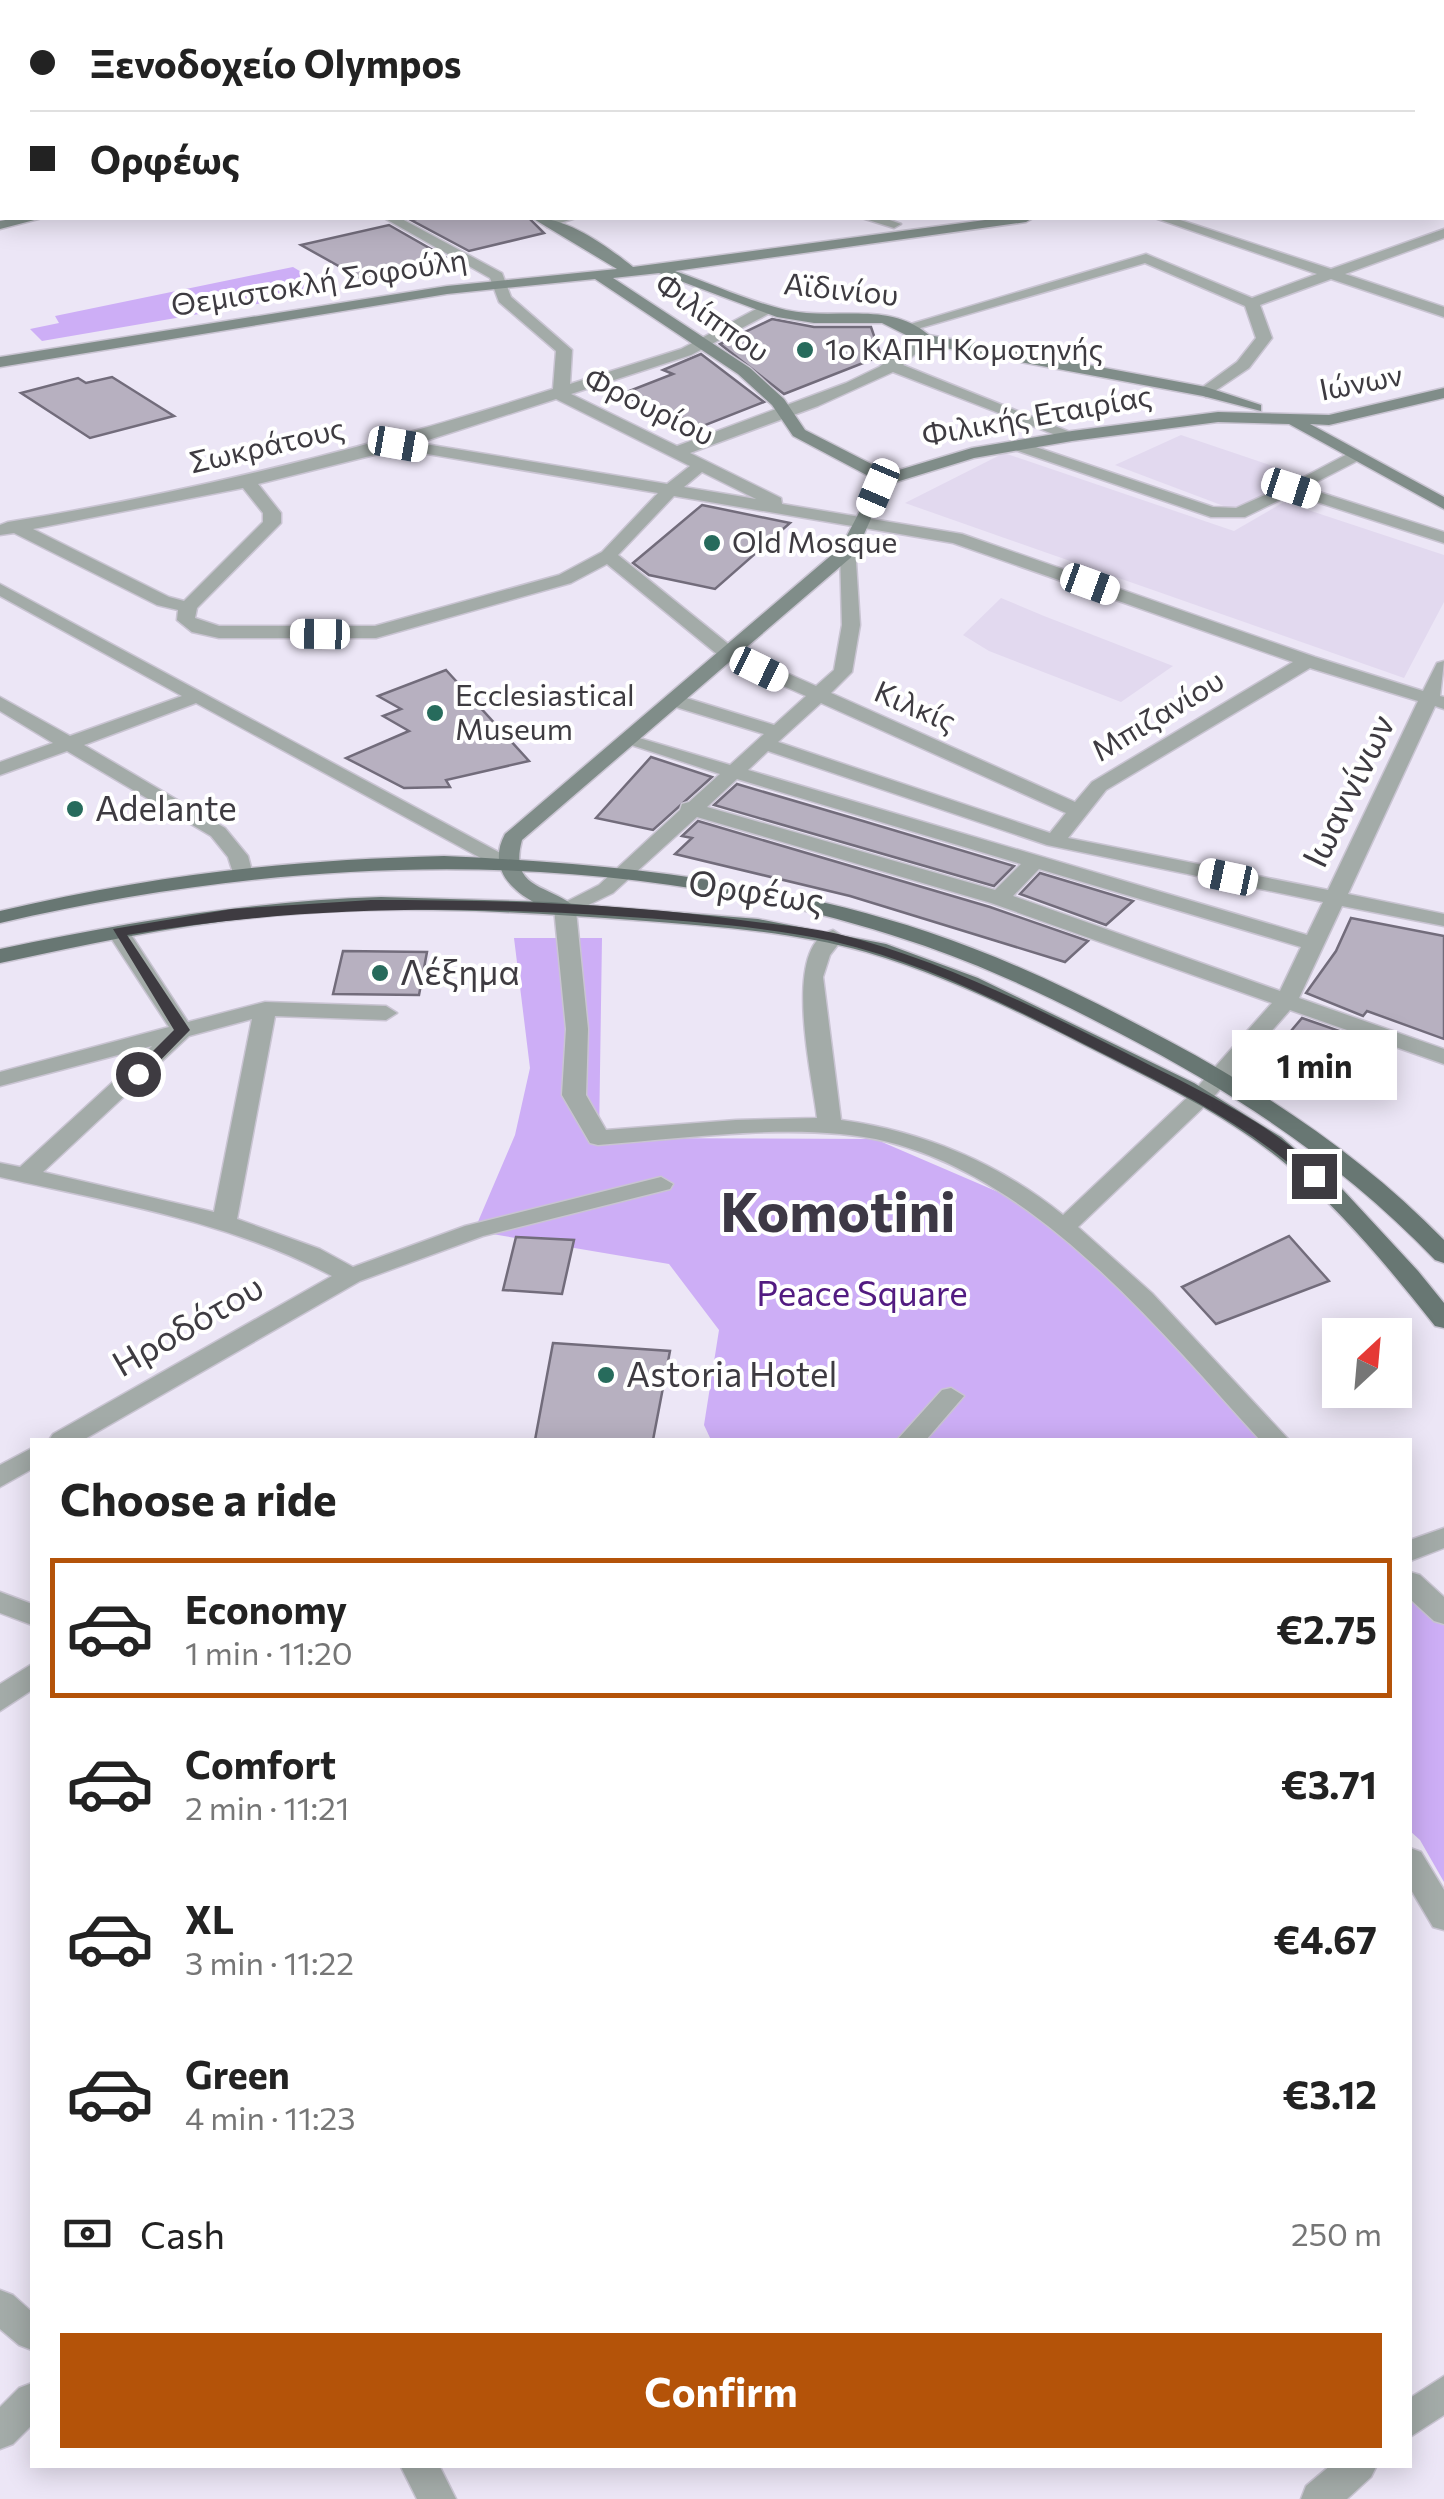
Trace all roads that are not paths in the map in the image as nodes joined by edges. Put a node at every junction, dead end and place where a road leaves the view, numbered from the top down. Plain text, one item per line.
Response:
1 (26, 220) edge
2 (395, 220) edge
3 (878, 220) edge
4 (925, 220) edge
5 (1012, 220) edge
6 (1168, 220) edge
7 (545, 221) edge
8 (894, 224) junction
9 (0, 226) edge
10 (1444, 233) edge
11 (647, 267) junction
12 (628, 270) junction
13 (1333, 272) junction
14 (597, 274) junction
15 (500, 283) junction
16 (1252, 303) junction
17 (765, 310) junction
18 (1444, 312) edge
19 (918, 333) junction
20 (704, 344) junction
21 (0, 362) edge
22 (892, 366) junction
23 (1206, 392) junction
24 (1444, 393) edge
25 (561, 395) junction
26 (785, 413) junction
27 (1288, 419) junction
28 (1072, 436) junction
29 (398, 444) junction
30 (1018, 446) junction
31 (680, 451) junction
32 (1355, 454) junction
33 (702, 464) junction
34 (887, 479) junction
35 (247, 482) junction
36 (1291, 488) junction
37 (668, 492) junction
38 (1444, 504) edge
39 (793, 511) junction
40 (862, 522) junction
41 (7, 528) edge
42 (1444, 538) edge
43 (849, 550) junction
44 (608, 556) junction
45 (0, 589) edge
46 (188, 607) junction
47 (730, 655) junction
48 (1308, 661) junction
49 (1444, 667) edge
50 (196, 697) junction
51 (816, 697) junction
52 (1437, 701) edge
53 (0, 702) edge
54 (676, 702) junction
55 (772, 738) junction
56 (629, 741) junction
57 (68, 743) junction
58 (0, 769) edge
59 (732, 771) junction
60 (689, 808) junction
61 (1078, 810) junction
62 (1054, 840) junction
63 (1036, 860) junction
64 (508, 865) junction
65 (242, 874) junction
66 (620, 875) junction
67 (1000, 898) junction
68 (1331, 900) junction
69 (565, 908) junction
70 (0, 917) edge
71 (1444, 920) edge
72 (118, 932) junction
73 (833, 937) junction
74 (1313, 944) junction
75 (0, 956) edge
76 (1287, 1000) junction
77 (265, 1009) junction
78 (386, 1014) dead end
79 (182, 1030) junction
80 (1444, 1057) edge
81 (1220, 1078) junction
82 (0, 1079) edge
83 (1202, 1097) junction
84 (830, 1127) junction
85 (12, 1172) edge
86 (660, 1184) dead end
87 (224, 1224) junction
88 (1064, 1226) junction
89 (1444, 1255) edge
90 (351, 1276) junction
91 (1444, 1320) edge
92 (951, 1396) dead end
93 (67, 1438) edge
94 (913, 1438) edge
95 (1273, 1438) edge
96 (30, 1458) edge
97 (0, 1478) edge
98 (1444, 1537) edge
99 (1412, 1550) edge
100 (1412, 1584) edge
101 (0, 1602) edge
102 (30, 1614) edge
103 (1444, 1614) edge
104 (30, 1677) edge
105 (0, 1700) edge
106 (1412, 1863) edge
107 (1444, 1918) edge
108 (0, 2306) edge
109 (30, 2332) edge
110 (1444, 2394) edge
111 (30, 2402) edge
112 (1412, 2418) edge
113 (0, 2432) edge
114 (421, 2468) edge
115 (1355, 2468) edge
116 (437, 2499) edge
117 (1320, 2499) edge

1 - 9 street
2 - 15 street, Φρουρίου
3 - 8 street
4 - 8 street
5 - 11 street
6 - 13 street
7 - 12 street, Φιλίππου
8 - 11 street
10 - 13 street
11 - 12 street, Θεμιστοκλή Σοφούλη
11 - 17 street, Αϊδινίου
12 - 14 street, Θεμιστοκλή Σοφούλη
13 - 16 street
13 - 18 street
14 - 15 street, Θεμιστοκλή Σοφούλη
14 - 20 street, Φιλίππου
15 - 21 street, Θεμιστοκλή Σοφούλη
15 - 25 street, Φρουρίου
16 - 19 street
16 - 23 street
17 - 19 street, Αϊδινίου
17 - 20 street, Σωκράτους
19 - 22 street
19 - 23 street, Αϊδινίου
20 - 25 street, Σωκράτους
20 - 26 street, Φιλίππου
22 - 26 street
22 - 28 street
23 - 27 street, Αϊδινίου
24 - 27 street, Ιώνων
25 - 29 street, Σωκράτους
25 - 31 street, Φρουρίου
26 - 31 street
26 - 34 street, Φιλίππου
27 - 28 street, Φιλικής Εταιρίας
27 - 32 street
28 - 30 street, Φιλικής Εταιρίας
29 - 35 street, Σωκράτους
29 - 37 street
30 - 34 street, Φιλικής Εταιρίας
30 - 36 street
31 - 33 street, Φρουρίου
32 - 36 street
32 - 38 street
33 - 37 street
33 - 39 street, Φρουρίου
34 - 40 street, Φιλικής Εταιρίας
35 - 41 street, Σωκράτους
35 - 46 street
36 - 42 street
37 - 39 street
37 - 44 street
39 - 40 street
40 - 43 street, Φιλικής Εταιρίας
40 - 48 street
41 - 46 street
43 - 47 street, Φιλικής Εταιρίας
43 - 51 street
44 - 46 street
44 - 47 street, Κιλκίς
45 - 50 street
47 - 51 street, Κιλκίς
47 - 54 street, Φιλικής Εταιρίας
48 - 52 street
48 - 61 street, Μπιζανίου
49 - 52 street, Ιωαννίνων
50 - 57 street
50 - 64 street
51 - 55 street
51 - 61 street, Κιλκίς
52 - 68 street, Ιωαννίνων
53 - 57 street
54 - 55 street
54 - 56 street, Φιλικής Εταιρίας
55 - 59 street
55 - 62 street
56 - 59 street
56 - 64 street, Φιλικής Εταιρίας
57 - 58 street
57 - 65 street
59 - 60 street
59 - 63 street
60 - 66 street
60 - 67 street
61 - 62 street, Μπιζανίου
62 - 68 street
63 - 67 street
63 - 74 street
64 - 65 main road, Ορφέως
64 - 66 main road, Ορφέως
64 - 69 street
65 - 70 main road, Ορφέως
66 - 69 street
66 - 81 main road, Ορφέως
67 - 76 street
68 - 71 street
68 - 74 street, Ιωαννίνων
69 - 72 main road, Ορφέως
69 - 73 main road, Ορφέως
69 - 84 street
72 - 75 main road, Ορφέως
72 - 79 street
73 - 83 main road, Ορφέως
73 - 84 street
74 - 76 street, Ιωαννίνων
76 - 80 street
76 - 81 street, Ιωαννίνων
77 - 78 street
77 - 79 street
77 - 87 street
79 - 82 street
79 - 85 street
81 - 83 street, Ιωαννίνων
81 - 89 main road, Ορφέως
83 - 88 street, Ιωαννίνων
83 - 91 main road, Ορφέως
84 - 88 street
85 - 87 street
86 - 90 street, Ηροδότου
87 - 90 street
88 - 95 street
90 - 93 street, Ηροδότου
92 - 94 street
96 - 97 street
98 - 99 street
100 - 103 street
101 - 102 street
104 - 105 street
106 - 107 street
108 - 109 street
110 - 112 street
111 - 113 street
114 - 116 street
115 - 117 street

